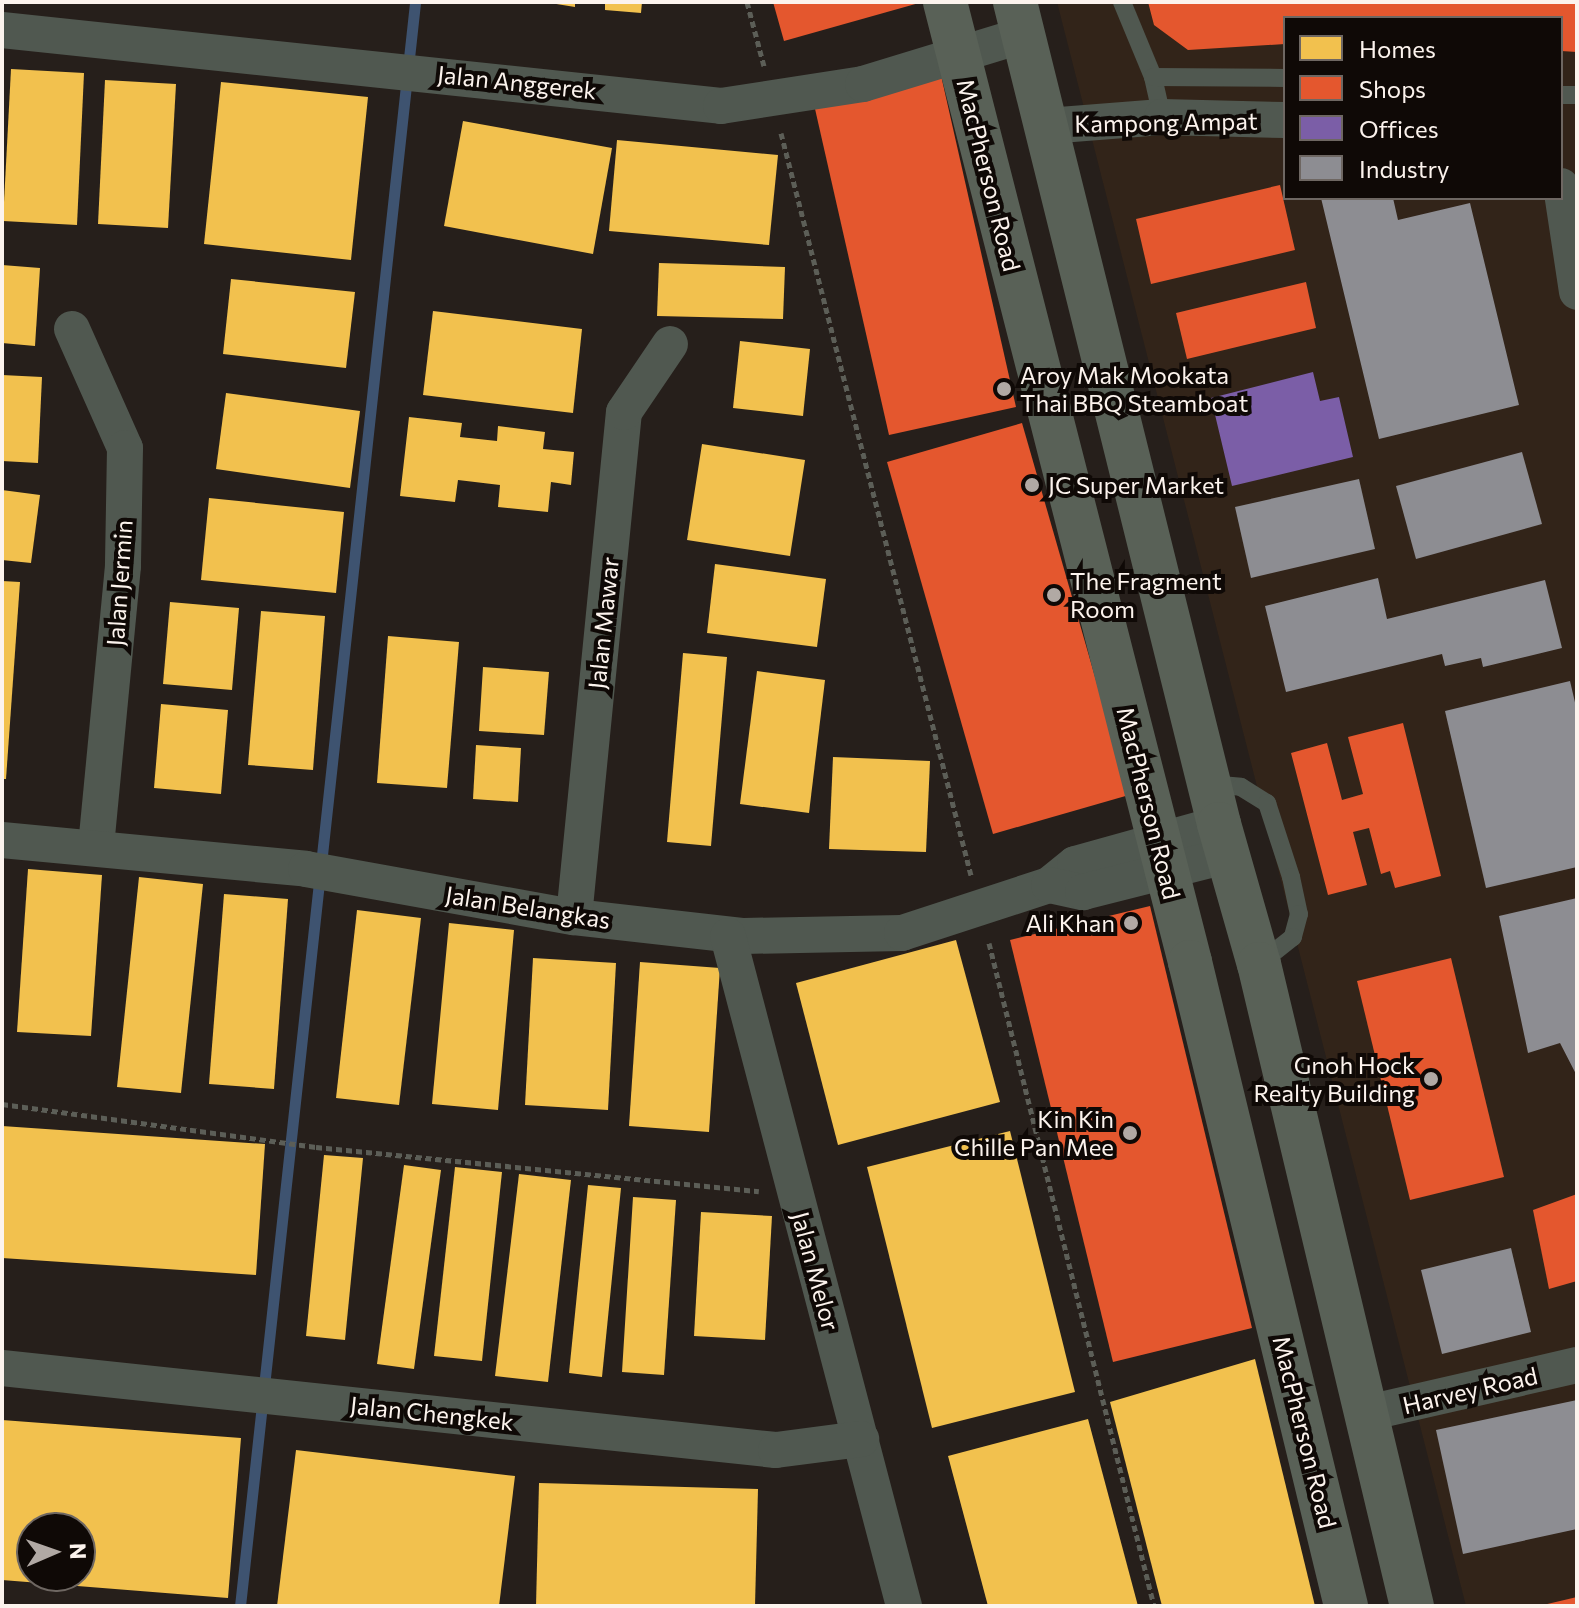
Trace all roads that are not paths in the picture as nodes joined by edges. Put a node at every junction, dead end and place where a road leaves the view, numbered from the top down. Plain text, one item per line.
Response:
1 (945, 2) edge
2 (1122, 2) edge
3 (1019, 18) edge
4 (2, 30) edge
5 (959, 55) junction
6 (1153, 77) junction
7 (1283, 78) edge
8 (1162, 117) junction
9 (1283, 120) edge
10 (1047, 126) junction
11 (1563, 199) edge
12 (1577, 292) edge
13 (72, 329) dead end
14 (670, 344) dead end
15 (1219, 821) junction
16 (2, 840) edge
17 (96, 847) junction
18 (1162, 855) junction
19 (574, 917) junction
20 (728, 936) junction
21 (1259, 964) junction
22 (1577, 1365) edge
23 (2, 1368) edge
24 (1363, 1414) junction
25 (861, 1439) junction
26 (904, 1606) edge
27 (1346, 1606) edge
28 (1412, 1606) edge

1 - 5 main road, MacPherson Road
2 - 6 lane
3 - 5 street, Jalan Anggerek
3 - 10 main road
4 - 5 street, Jalan Anggerek
5 - 18 main road, MacPherson Road
6 - 7 lane
6 - 8 lane
8 - 9 street, Kampong Ampat
8 - 10 street, Kampong Ampat
10 - 15 main road
11 - 12 street
13 - 17 street, Jalan Jermin
14 - 19 street, Jalan Mawar
15 - 18 street, Jalan Belangkas
15 - 21 main road
15 - 21 lane
16 - 17 street, Jalan Belangkas
17 - 19 street, Jalan Belangkas
18 - 20 street, Jalan Belangkas
18 - 27 main road, MacPherson Road
19 - 20 street, Jalan Belangkas
20 - 25 street, Jalan Melor
21 - 24 main road
22 - 24 street, Harvey Road
23 - 25 street, Jalan Chengkek
24 - 28 main road
25 - 26 street, Jalan Melor

